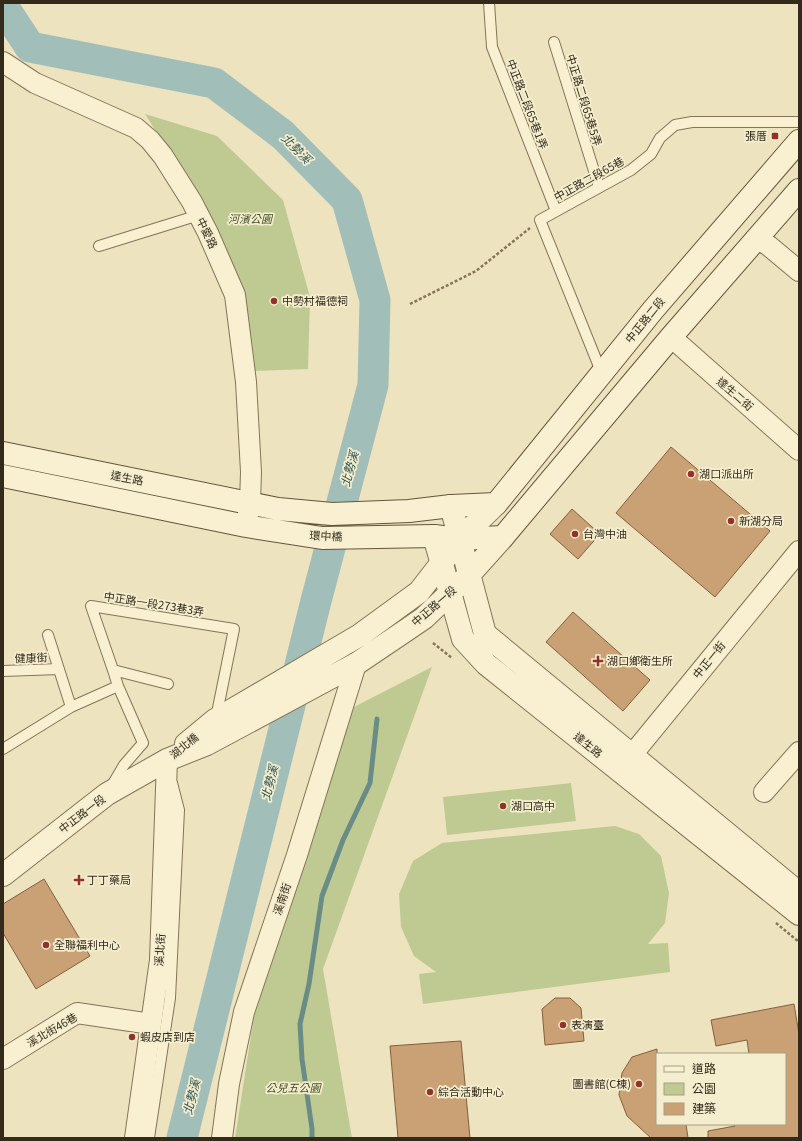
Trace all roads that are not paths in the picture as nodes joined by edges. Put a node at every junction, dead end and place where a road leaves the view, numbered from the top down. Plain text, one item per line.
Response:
1 (489, 3) edge
2 (554, 42) dead end
3 (3, 62) edge
4 (799, 122) edge
5 (799, 141) edge
6 (599, 187) junction
7 (799, 190) edge
8 (556, 211) junction
9 (199, 215) junction
10 (757, 238) junction
11 (99, 246) dead end
12 (799, 270) edge
13 (671, 337) junction
14 (602, 374) junction
15 (799, 450) edge
16 (3, 453) edge
17 (3, 476) edge
18 (250, 503) junction
19 (496, 504) junction
20 (451, 506) junction
21 (246, 526) junction
22 (434, 536) junction
23 (503, 537) junction
24 (460, 539) junction
25 (799, 551) edge
26 (442, 561) junction
27 (469, 575) junction
28 (450, 592) junction
29 (48, 635) dead end
30 (360, 635) joint
31 (356, 664) junction
32 (59, 669) junction
33 (113, 670) junction
34 (3, 671) edge
35 (168, 684) dead end
36 (118, 686) junction
37 (71, 707) junction
38 (215, 720) junction
39 (3, 749) edge
40 (799, 752) edge
41 (167, 760) junction
42 (625, 763) junction
43 (764, 792) dead end
44 (107, 794) junction
45 (3, 875) edge
46 (799, 908) edge
47 (151, 1024) junction
48 (3, 1058) edge
49 (135, 1138) edge
50 (149, 1138) edge
51 (222, 1138) edge

1 - 8 lane, 中正路二段65巷1弄
2 - 6 lane, 中正路二段65巷5弄
3 - 9 street, 中愛路
4 - 6 lane, 中正路二段65巷
5 - 14 main road, 中正路二段
6 - 8 lane, 中正路二段65巷
7 - 10 main road
8 - 14 lane, 中正路二段65巷
9 - 11 lane
9 - 18 street, 中愛路
10 - 12 street
10 - 13 main road
13 - 15 street, 達生二街
13 - 23 main road
14 - 19 main road, 中正路二段
16 - 18 main road, 達生路
17 - 21 main road, 達生路
18 - 20 main road, 環中橋
18 - 21 street, 中愛路
19 - 20 main road
19 - 24 main road, 中正路一段
20 - 24 main road, 達生路
21 - 22 main road, 環中橋
22 - 24 main road
22 - 26 main road, 達生路
23 - 24 main road
23 - 27 main road, 中正路一段
24 - 26 main road, 中正路一段
24 - 27 main road, 達生路
25 - 42 street, 中正一街
26 - 28 main road, 達生路
26 - 30 main road, 中正路一段
27 - 28 main road, 中正路一段
27 - 42 main road, 達生路
28 - 31 main road, 中正路一段
28 - 42 main road, 達生路
29 - 32 lane
30 - 38 main road, 湖北橋
31 - 41 main road, 湖北橋
31 - 51 street, 溪南街
32 - 34 lane, 健康街
32 - 37 lane
33 - 35 lane
33 - 36 lane
33 - 38 lane, 中正路一段273巷3弄
36 - 37 lane
36 - 44 lane
37 - 39 lane
38 - 41 main road, 湖北橋
40 - 43 street
41 - 44 main road, 中正路一段
41 - 47 street, 溪北街
41 - 50 lane
42 - 46 main road, 達生路
44 - 45 main road, 中正路一段
47 - 48 street, 溪北街46巷
47 - 49 street, 溪北街

